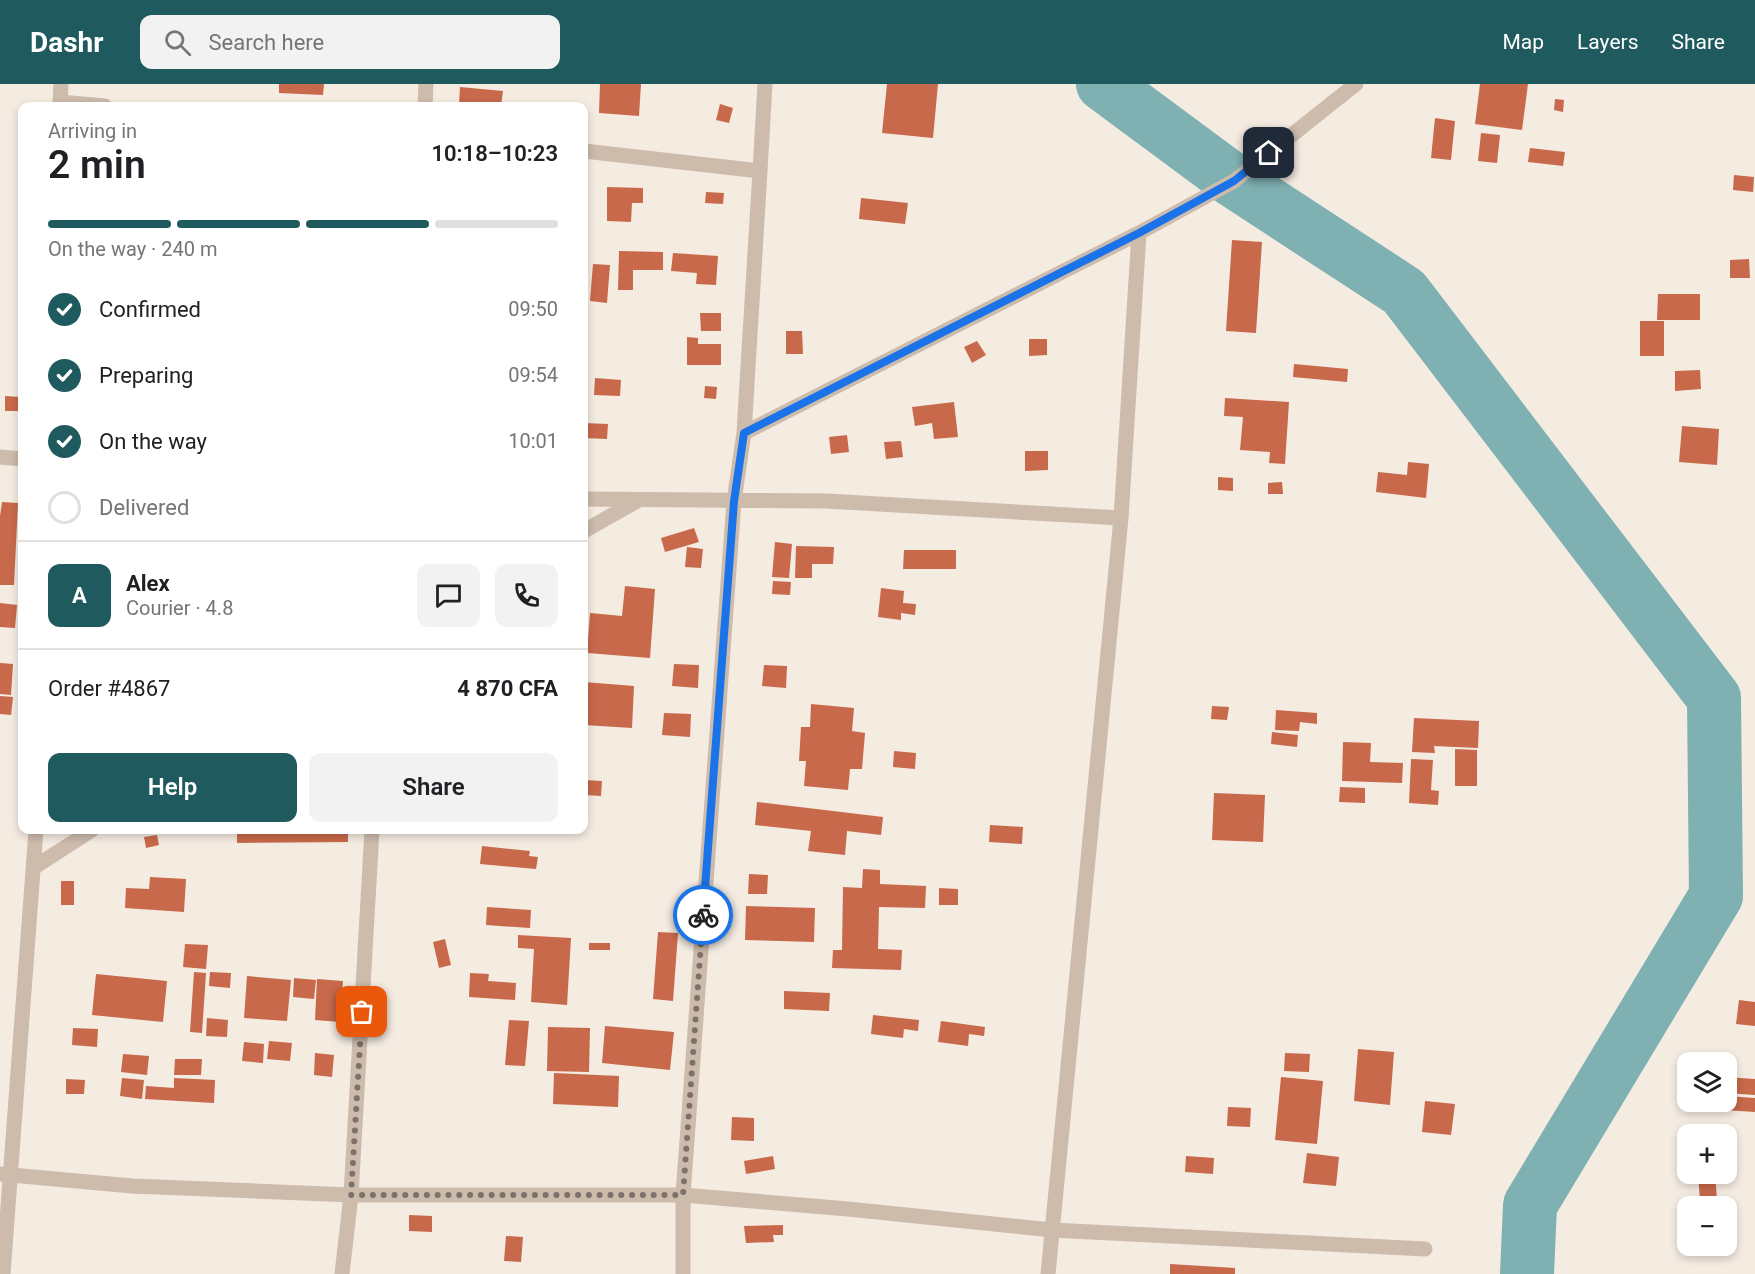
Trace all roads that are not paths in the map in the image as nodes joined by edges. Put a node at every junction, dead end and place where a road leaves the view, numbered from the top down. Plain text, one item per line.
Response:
1 (61, 84) edge
2 (426, 84) edge
3 (765, 84) edge
4 (1356, 84) edge
5 (60, 102) edge
6 (425, 102) edge
7 (588, 151) edge
8 (760, 171) junction
9 (1139, 233) junction
10 (744, 433) junction
11 (0, 457) edge
12 (18, 459) edge
13 (588, 500) edge
14 (637, 501) junction
15 (734, 501) junction
16 (1120, 518) junction
17 (588, 529) edge
18 (36, 834) edge
19 (86, 834) edge
20 (372, 834) edge
21 (33, 868) junction
22 (4, 1175) edge
23 (351, 1195) junction
24 (683, 1195) junction
25 (1052, 1230) junction
26 (1425, 1249) dead end
27 (3, 1274) edge
28 (342, 1274) edge
29 (682, 1274) edge
30 (1048, 1274) edge

1 - 5 street
2 - 6 street
3 - 8 street
4 - 9 street
7 - 8 street
8 - 10 street
9 - 10 street
9 - 16 street
10 - 15 street
11 - 12 street
13 - 14 street
14 - 15 street
14 - 17 street
15 - 16 street
15 - 24 street
16 - 25 street
18 - 21 street
19 - 21 street
20 - 23 street
21 - 22 street
22 - 23 street
22 - 27 street
23 - 24 street
23 - 28 street
24 - 25 street
24 - 29 street
25 - 26 street
25 - 30 street

